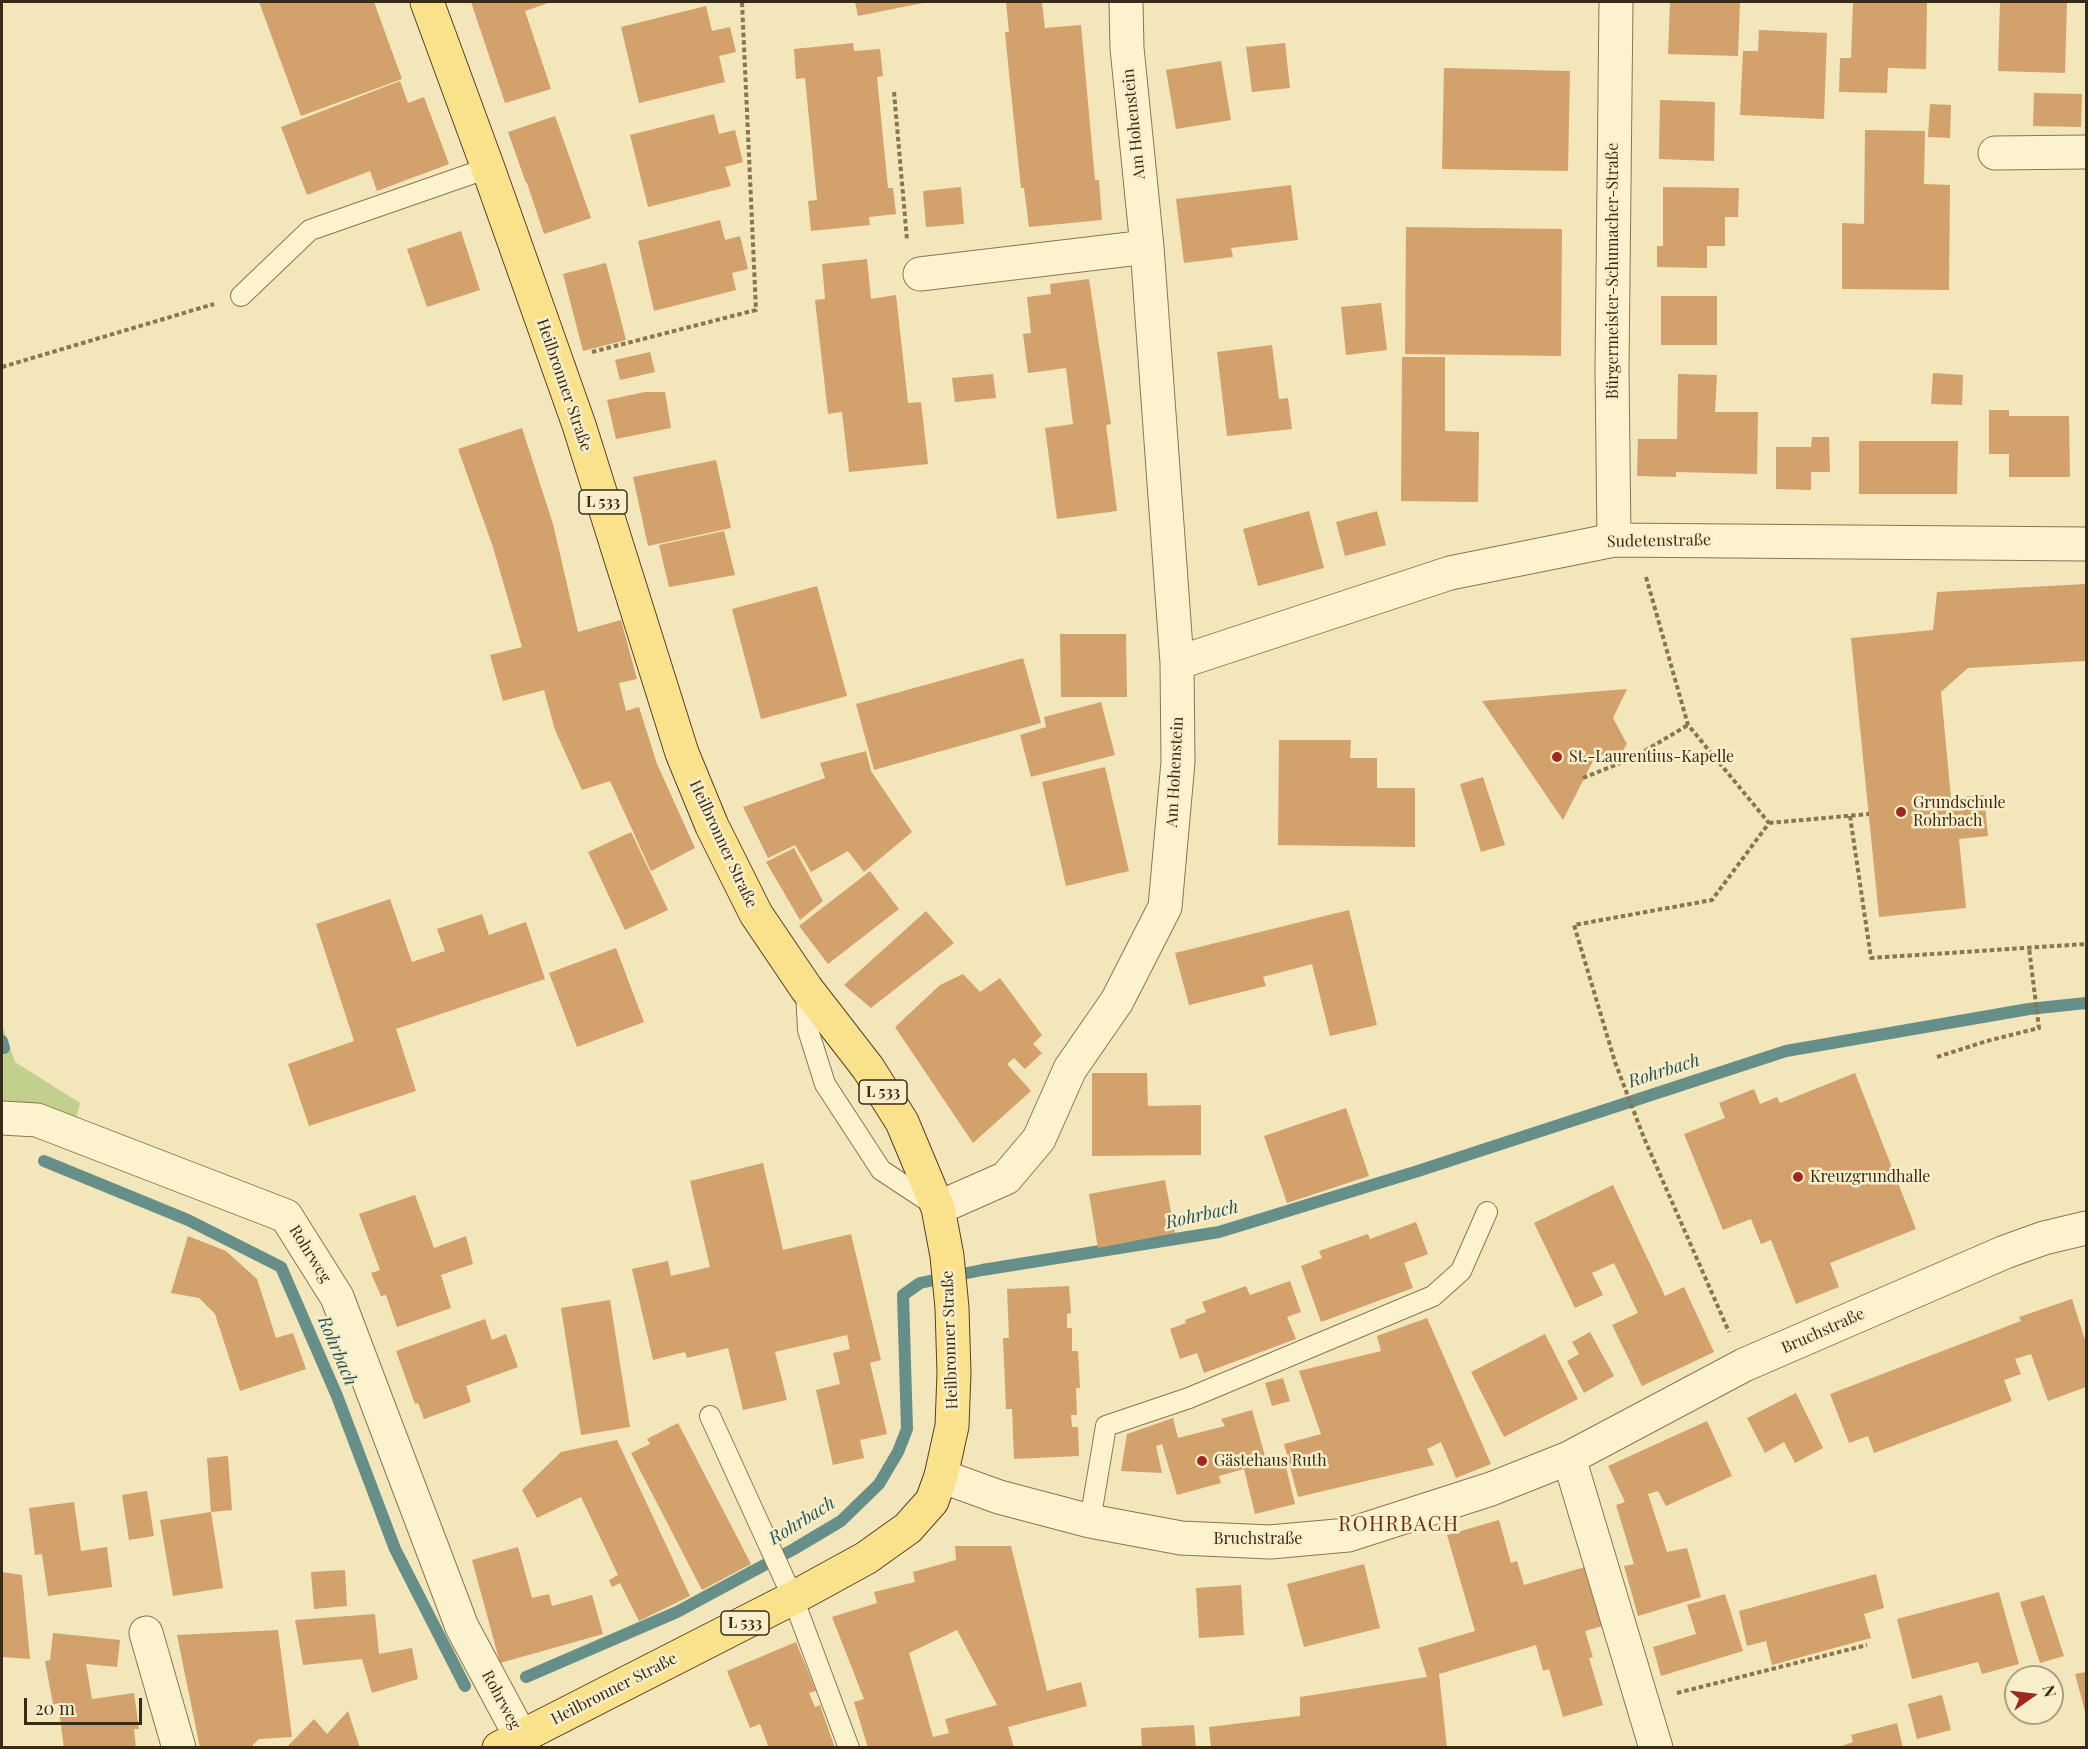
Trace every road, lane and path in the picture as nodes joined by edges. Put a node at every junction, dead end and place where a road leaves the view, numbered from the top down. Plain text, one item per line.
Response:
1 (427, 2) edge
2 (742, 2) edge
3 (1126, 2) edge
4 (1616, 2) edge
5 (894, 92) dead end
6 (2086, 152) edge
7 (1995, 153) dead end
8 (488, 168) junction
9 (1147, 247) junction
10 (914, 262) joint
11 (241, 296) joint
12 (632, 342) dead end
13 (2, 367) edge
14 (1625, 540) junction
15 (2086, 544) edge
16 (1177, 663) junction
17 (1688, 725) junction
18 (1583, 778) dead end
19 (1869, 814) dead end
20 (1850, 816) junction
21 (1769, 823) junction
22 (2086, 944) edge
23 (2029, 948) junction
24 (806, 988) junction
25 (1937, 1057) dead end
26 (2, 1118) edge
27 (938, 1208) junction
28 (1487, 1212) dead end
29 (2086, 1228) edge
30 (1744, 1365) junction
31 (710, 1416) dead end
32 (1569, 1458) junction
33 (941, 1476) junction
34 (1090, 1521) junction
35 (787, 1586) junction
36 (146, 1633) dead end
37 (1867, 1645) dead end
38 (1641, 1702) junction
39 (510, 1742) edge
40 (179, 1748) edge
41 (849, 1748) edge
42 (1656, 1748) edge

1 - 8 main road, Heilbronner Straße / L 533
2 - 12 path
3 - 9 street, Am Hohenstein
4 - 14 street, Bürgermeister-Schumacher-Straße
5 - 10 path
6 - 7 street
8 - 11 lane
8 - 24 main road, Heilbronner Straße / L 533
9 - 10 street
9 - 16 street, Am Hohenstein
11 - 13 path
14 - 15 street, Sudetenstraße
14 - 16 street, Sudetenstraße
14 - 17 path
16 - 27 street, Am Hohenstein
17 - 18 path
17 - 21 path
19 - 20 path
20 - 21 path
20 - 23 path
21 - 30 path
22 - 23 path
23 - 25 path
24 - 27 main road, Heilbronner Straße / L 533
24 - 27 lane
26 - 39 street, Rohrweg
27 - 33 main road, Heilbronner Straße / L 533
28 - 34 lane
29 - 30 street, Bruchstraße
30 - 32 street, Bruchstraße
31 - 35 lane
32 - 34 street, Bruchstraße
32 - 38 street
33 - 34 street, Bruchstraße
33 - 35 main road, Heilbronner Straße / L 533
35 - 39 main road, Heilbronner Straße / L 533
35 - 41 lane
36 - 40 street
37 - 38 path
38 - 42 street

